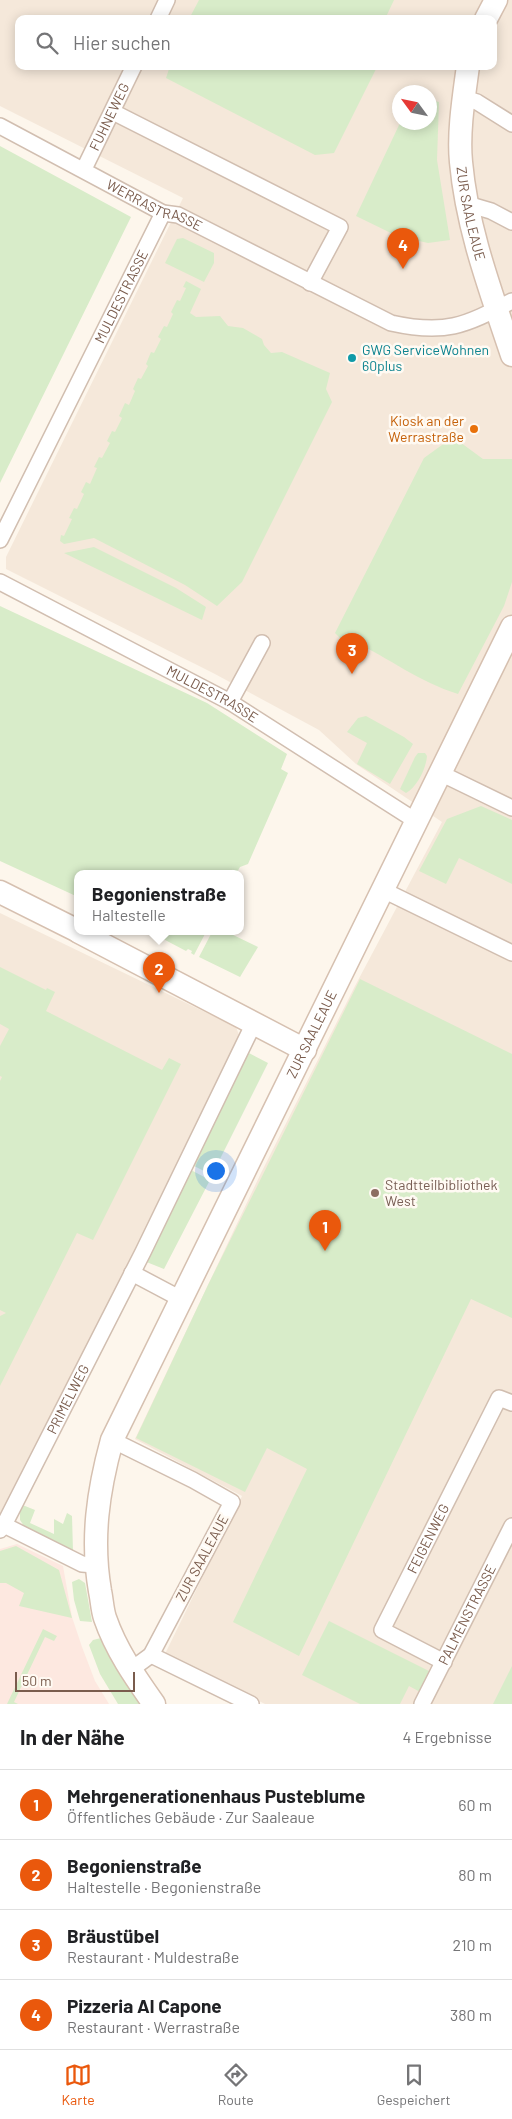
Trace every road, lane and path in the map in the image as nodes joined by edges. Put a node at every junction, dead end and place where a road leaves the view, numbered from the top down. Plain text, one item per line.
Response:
1 (167, 0) edge
2 (479, 0) edge
3 (496, 0) edge
4 (160, 15) edge
5 (477, 15) edge
6 (488, 15) edge
7 (132, 70) edge
8 (468, 70) edge
9 (464, 98) junction
10 (113, 112) junction
11 (512, 124) edge
12 (0, 126) edge
13 (84, 169) junction
14 (467, 204) junction
15 (163, 212) junction
16 (512, 222) edge
17 (310, 283) junction
18 (504, 306) edge
19 (512, 355) edge
20 (0, 540) edge
21 (0, 582) edge
22 (512, 627) edge
23 (262, 643) dead end
24 (230, 702) junction
25 (440, 773) junction
26 (512, 808) edge
27 (416, 821) junction
28 (383, 890) junction
29 (0, 892) edge
30 (74, 929) edge
31 (86, 935) edge
32 (512, 953) edge
33 (254, 1024) junction
34 (305, 1050) junction
35 (132, 1273) junction
36 (181, 1299) junction
37 (512, 1403) edge
38 (112, 1440) junction
39 (512, 1526) edge
40 (2, 1528) edge
41 (95, 1565) junction
42 (151, 1655) junction
43 (444, 1662) junction
44 (129, 1668) junction
45 (154, 1704) edge
46 (251, 1704) edge
47 (422, 1704) edge

1 - 4 street
2 - 5 street
3 - 6 street
7 - 10 street, FUHNEWEG
8 - 9 street, ZUR SAALEAUE
9 - 11 street
9 - 14 street, ZUR SAALEAUE
10 - 13 street, FUHNEWEG
10 - 17 street
12 - 13 street, WERRASTRASSE
13 - 15 street, WERRASTRASSE
14 - 16 street
14 - 18 street, ZUR SAALEAUE
15 - 17 street, WERRASTRASSE
15 - 20 street, MULDESTRASSE
17 - 18 street, WERRASTRASSE
18 - 19 street, ZUR SAALEAUE
21 - 24 street, MULDESTRASSE
22 - 25 street, ZUR SAALEAUE
23 - 24 street
24 - 27 street, MULDESTRASSE
25 - 26 street
25 - 27 street, ZUR SAALEAUE
27 - 28 street, ZUR SAALEAUE
28 - 32 street
28 - 34 street, ZUR SAALEAUE
29 - 30 street
31 - 33 street
33 - 34 street
33 - 35 street, PRIMELWEG
34 - 36 street, ZUR SAALEAUE
35 - 36 street
35 - 40 street, PRIMELWEG
36 - 38 street, ZUR SAALEAUE
37 - 43 street, FEIGENWEG
38 - 41 street, ZUR SAALEAUE
38 - 42 street, ZUR SAALEAUE
39 - 43 street, PALMENSTRASSE
40 - 41 street, PRIMELWEG
41 - 44 street, ZUR SAALEAUE
42 - 44 street
42 - 46 street
43 - 47 street, PALMENSTRASSE
44 - 45 street, ZUR SAALEAUE

